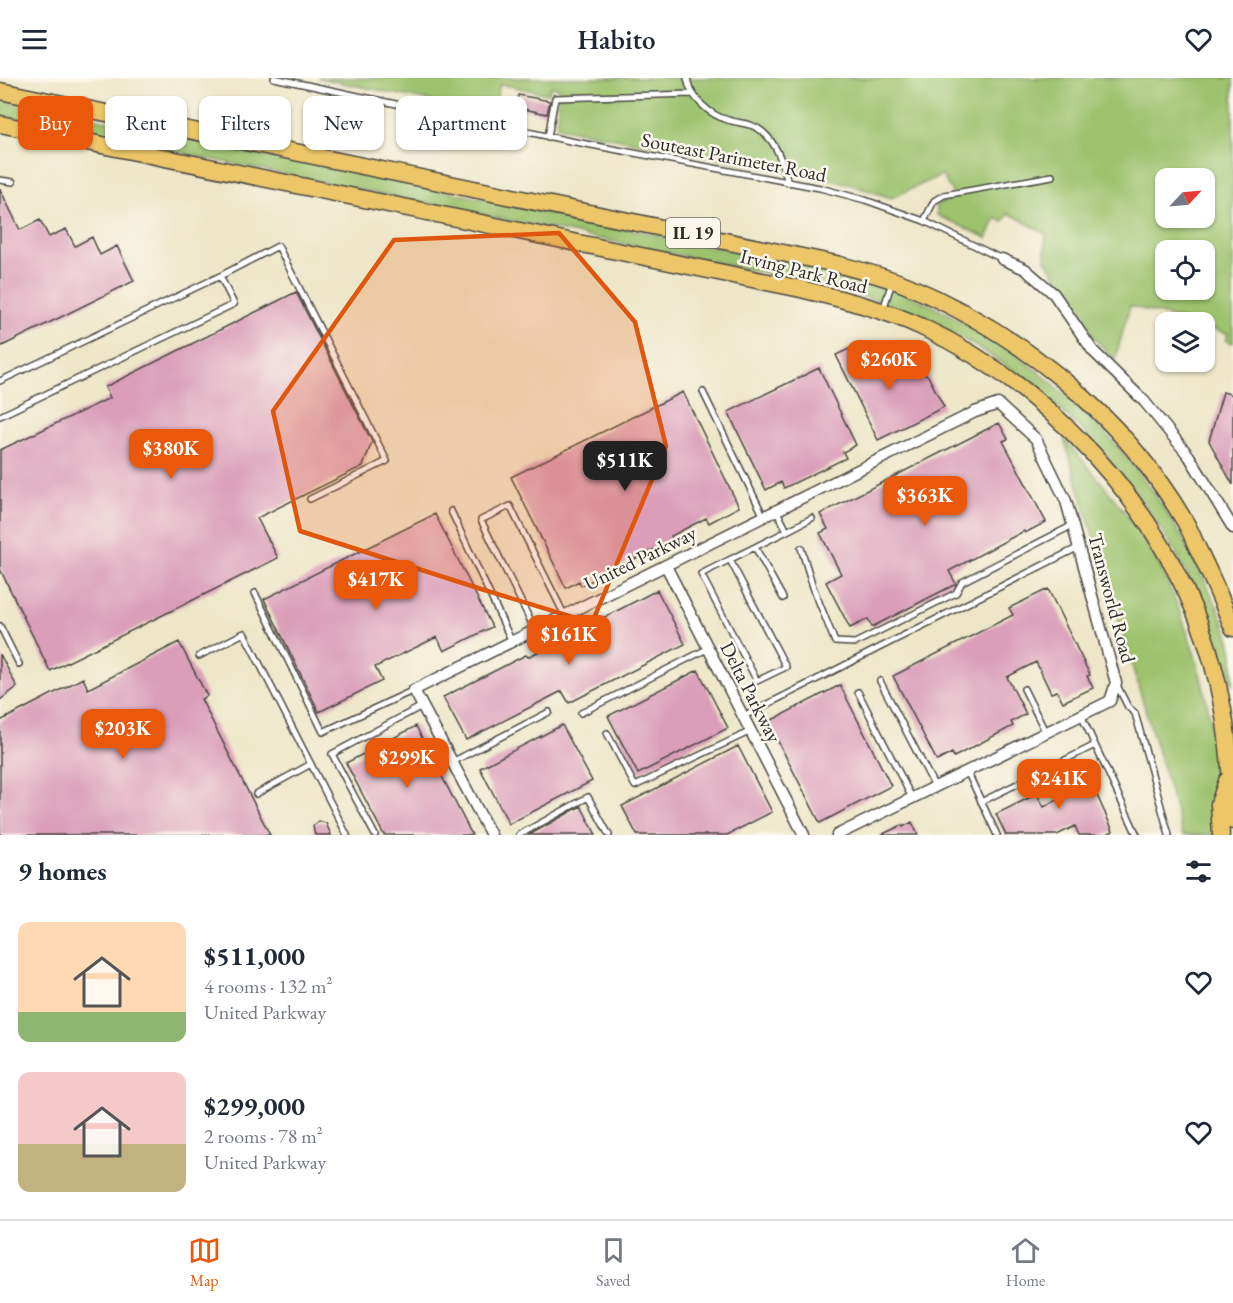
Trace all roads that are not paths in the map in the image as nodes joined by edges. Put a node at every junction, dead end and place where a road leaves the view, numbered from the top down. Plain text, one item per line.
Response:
1 (274, 78) edge
2 (687, 78) edge
3 (0, 90) edge
4 (692, 94) junction
5 (0, 124) edge
6 (548, 137) junction
7 (1052, 176) dead end
8 (0, 180) edge
9 (13, 182) dead end
10 (788, 183) junction
11 (924, 221) junction
12 (1002, 259) joint
13 (220, 276) junction
14 (893, 281) junction
15 (882, 312) junction
16 (0, 381) edge
17 (703, 392) dead end
18 (998, 404) joint
19 (0, 416) edge
20 (310, 499) dead end
21 (452, 511) dead end
22 (777, 511) junction
23 (764, 517) junction
24 (812, 518) dead end
25 (1073, 525) junction
26 (1233, 528) edge
27 (786, 531) junction
28 (755, 547) junction
29 (1079, 547) junction
30 (801, 548) dead end
31 (730, 560) junction
32 (666, 566) junction
33 (255, 593) dead end
34 (783, 598) dead end
35 (565, 616) junction
36 (0, 626) edge
37 (1233, 628) edge
38 (536, 630) junction
39 (512, 642) junction
40 (709, 648) junction
41 (199, 656) dead end
42 (19, 664) dead end
43 (880, 681) dead end
44 (1116, 683) junction
45 (414, 690) junction
46 (1024, 690) dead end
47 (858, 692) dead end
48 (422, 706) junction
49 (549, 712) dead end
50 (581, 713) dead end
51 (1081, 715) junction
52 (744, 716) junction
53 (751, 731) junction
54 (607, 733) dead end
55 (1046, 733) junction
56 (1095, 745) junction
57 (452, 762) junction
58 (310, 764) junction
59 (1231, 768) junction
60 (966, 771) junction
61 (935, 787) junction
62 (255, 794) dead end
63 (912, 798) junction
64 (981, 802) junction
65 (1233, 821) edge
66 (841, 834) edge
67 (347, 835) edge
68 (375, 835) edge
69 (491, 835) edge
70 (519, 835) edge
71 (609, 835) edge
72 (804, 835) edge
73 (997, 835) edge
74 (1137, 835) edge
75 (1168, 835) edge
76 (1221, 835) edge

1 - 6 lane, Souteast Parimeter Road
2 - 4 lane
3 - 14 main road, Irving Park Road / IL 19
4 - 6 lane
4 - 10 lane
5 - 15 main road, Irving Park Road / IL 19
6 - 10 lane, Souteast Parimeter Road
7 - 11 lane
8 - 9 lane
10 - 11 lane, Souteast Parimeter Road
11 - 12 lane, Souteast Parimeter Road
12 - 26 street
13 - 16 lane
13 - 19 lane
13 - 20 lane
14 - 15 lane
14 - 37 main road, Irving Park Road / IL 19
15 - 59 main road, Irving Park Road / IL 19
17 - 23 lane
18 - 22 street, United Parkway
18 - 25 street, Transworld Road
21 - 39 lane
22 - 23 street, United Parkway
22 - 27 lane
23 - 32 street, United Parkway
24 - 27 lane
25 - 29 street, Transworld Road
25 - 30 lane
27 - 28 lane
28 - 31 lane
28 - 34 lane
29 - 44 street, Transworld Road
29 - 52 lane
31 - 31 lane
32 - 35 street, United Parkway
32 - 40 street, Delta Parkway
33 - 45 lane
35 - 38 street, United Parkway
35 - 38 lane
36 - 42 lane
38 - 39 street, United Parkway
39 - 45 street, United Parkway
40 - 50 lane
40 - 52 street, Delta Parkway
41 - 58 lane
43 - 61 lane
44 - 51 street, Transworld Road
44 - 75 lane
45 - 48 street
46 - 55 lane
47 - 63 lane
48 - 57 street
48 - 68 lane
49 - 57 lane
51 - 55 street, Transworld Road
51 - 56 lane
52 - 53 street, Delta Parkway
53 - 54 lane
53 - 72 street, Delta Parkway
55 - 60 street, Transworld Road
56 - 64 lane
56 - 74 lane
57 - 69 street
58 - 62 lane
58 - 67 lane
59 - 65 main road, Irving Park Road / IL 19
59 - 76 main road
60 - 61 street, Transworld Road
60 - 64 lane
61 - 63 street, Transworld Road
63 - 66 street, Transworld Road
64 - 73 lane
70 - 71 lane

